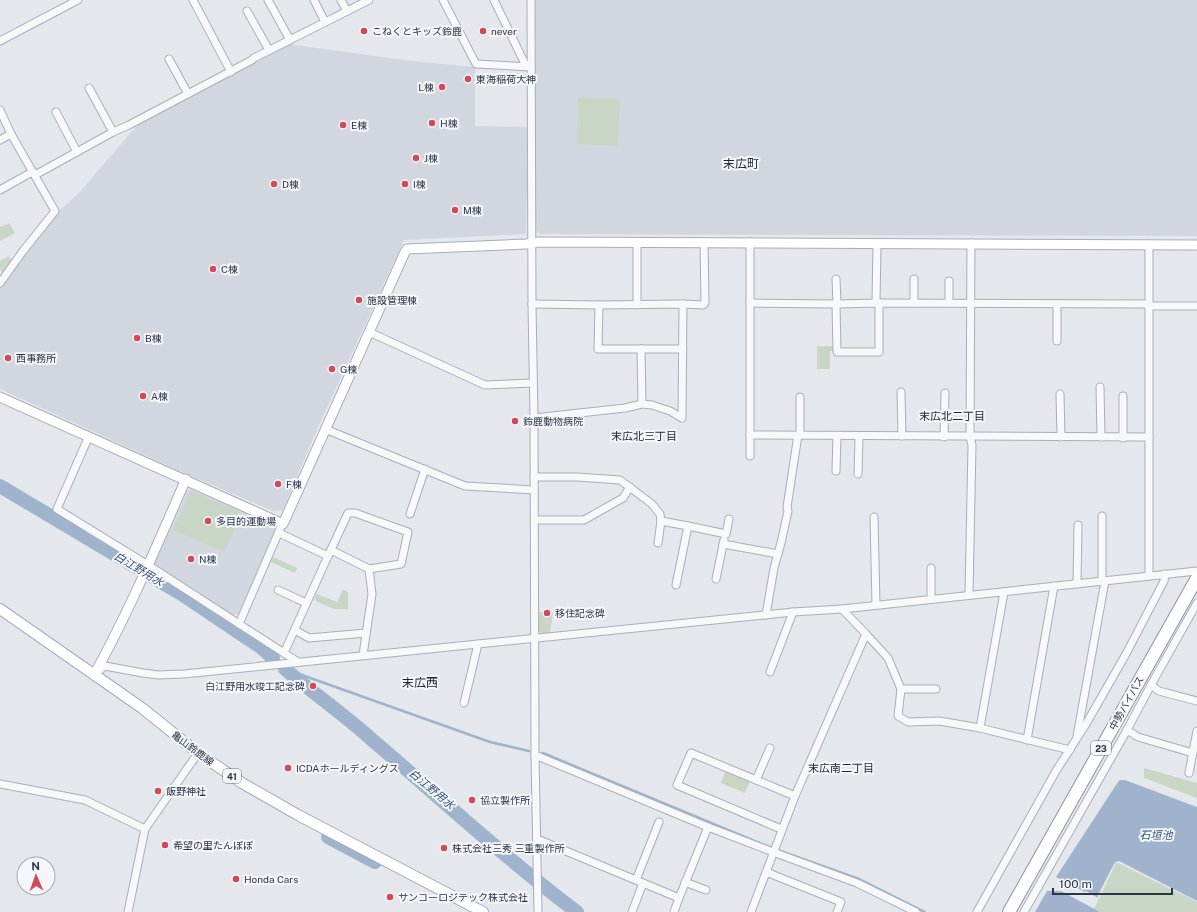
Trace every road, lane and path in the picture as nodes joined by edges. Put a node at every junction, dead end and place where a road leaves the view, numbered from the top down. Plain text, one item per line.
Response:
1 (78, 0) edge
2 (193, 0) edge
3 (268, 0) edge
4 (314, 0) edge
5 (341, 0) edge
6 (369, 0) edge
7 (443, 0) edge
8 (494, 0) edge
9 (531, 0) edge
10 (247, 11) dead end
11 (347, 11) junction
12 (325, 22) junction
13 (290, 40) junction
14 (0, 41) edge
15 (269, 50) junction
16 (170, 59) dead end
17 (528, 66) junction
18 (230, 72) junction
19 (89, 88) dead end
20 (188, 94) junction
21 (0, 110) edge
22 (56, 112) dead end
23 (113, 132) junction
24 (11, 134) junction
25 (0, 140) edge
26 (77, 152) junction
27 (33, 173) junction
28 (0, 190) edge
29 (637, 242) junction
30 (704, 242) junction
31 (750, 242) junction
32 (531, 243) junction
33 (877, 243) junction
34 (971, 243) junction
35 (1149, 244) junction
36 (1197, 244) edge
37 (836, 279) dead end
38 (914, 279) dead end
39 (949, 281) dead end
40 (0, 283) edge
41 (750, 303) junction
42 (878, 303) junction
43 (914, 303) junction
44 (949, 303) junction
45 (972, 303) junction
46 (532, 304) junction
47 (637, 304) junction
48 (683, 304) junction
49 (836, 304) junction
50 (1057, 304) junction
51 (599, 305) junction
52 (1149, 305) junction
53 (1197, 306) edge
54 (369, 332) junction
55 (1057, 342) dead end
56 (641, 349) junction
57 (683, 349) junction
58 (533, 383) junction
59 (1100, 387) dead end
60 (901, 392) dead end
61 (944, 393) dead end
62 (1060, 394) dead end
63 (0, 396) edge
64 (1123, 396) dead end
65 (800, 397) dead end
66 (642, 404) junction
67 (534, 418) junction
68 (325, 429) junction
69 (750, 435) junction
70 (799, 435) junction
71 (89, 436) junction
72 (836, 436) junction
73 (859, 436) junction
74 (902, 436) junction
75 (944, 437) junction
76 (970, 437) junction
77 (1061, 437) junction
78 (1149, 437) junction
79 (1101, 438) junction
80 (1123, 438) junction
81 (750, 456) dead end
82 (425, 469) junction
83 (836, 471) dead end
84 (858, 474) dead end
85 (534, 477) junction
86 (186, 480) junction
87 (630, 487) junction
88 (534, 490) junction
89 (410, 514) dead end
90 (1102, 516) dead end
91 (874, 517) dead end
92 (729, 519) dead end
93 (534, 520) junction
94 (661, 521) junction
95 (283, 524) junction
96 (1078, 525) dead end
97 (688, 526) junction
98 (279, 533) junction
99 (726, 534) junction
100 (658, 543) dead end
101 (723, 544) junction
102 (330, 553) junction
103 (778, 554) junction
104 (930, 568) dead end
105 (146, 569) junction
106 (370, 569) junction
107 (1197, 571) edge
108 (1165, 574) junction
109 (1149, 576) junction
110 (716, 579) dead end
111 (1104, 581) junction
112 (1195, 581) edge
113 (1077, 584) junction
114 (676, 585) dead end
115 (1054, 586) junction
116 (278, 590) dead end
117 (1004, 592) junction
118 (969, 595) junction
119 (931, 599) junction
120 (306, 603) junction
121 (1197, 603) edge
122 (876, 605) junction
123 (0, 609) edge
124 (842, 609) junction
125 (793, 612) junction
126 (766, 615) junction
127 (239, 624) junction
128 (295, 630) junction
129 (366, 633) junction
130 (866, 634) junction
131 (534, 638) junction
132 (478, 644) junction
133 (284, 653) junction
134 (363, 655) junction
135 (298, 662) junction
136 (770, 672) dead end
137 (94, 674) junction
138 (1151, 685) junction
139 (900, 689) junction
140 (936, 689) dead end
141 (1197, 701) edge
142 (464, 703) dead end
143 (980, 728) junction
144 (1127, 730) junction
145 (1197, 731) edge
146 (1027, 740) junction
147 (1076, 740) junction
148 (770, 748) dead end
149 (1070, 750) junction
150 (198, 753) junction
151 (1193, 753) junction
152 (535, 755) junction
153 (1189, 773) dead end
154 (756, 780) junction
155 (0, 784) edge
156 (794, 796) junction
157 (659, 822) dead end
158 (708, 826) junction
159 (145, 829) junction
160 (781, 829) junction
161 (537, 839) junction
162 (774, 849) junction
163 (766, 872) junction
164 (636, 880) junction
165 (685, 882) junction
166 (643, 883) junction
167 (706, 890) dead end
168 (679, 898) junction
169 (128, 912) edge
170 (483, 912) edge
171 (538, 912) edge
172 (632, 912) edge
173 (674, 912) edge
174 (752, 912) edge
175 (837, 912) edge
176 (916, 912) edge
177 (977, 912) edge
178 (1009, 912) edge
179 (1024, 912) edge

1 - 14 street
2 - 18 street
3 - 13 street
4 - 12 street
5 - 11 street
6 - 11 street
7 - 17 street
8 - 17 street
9 - 17 street
10 - 15 street
11 - 12 street
12 - 13 street
13 - 15 street
15 - 18 street
16 - 20 street
17 - 32 street
18 - 20 street
19 - 23 street
20 - 23 street
21 - 24 street
22 - 26 street
23 - 26 street
24 - 25 street
24 - 27 street
26 - 27 street
27 - 28 street
27 - 40 street
29 - 30 street
29 - 32 street
29 - 47 street
30 - 31 street
30 - 48 street
31 - 33 street
31 - 41 street
32 - 46 street
32 - 54 street
33 - 34 street
33 - 42 street
34 - 35 street
34 - 45 street
35 - 36 street
35 - 52 street
37 - 49 street
38 - 43 street
39 - 44 street
41 - 49 street
41 - 69 street
42 - 43 street
42 - 49 street
42 - 49 street
43 - 44 street
44 - 45 street
45 - 50 street
45 - 76 street
46 - 51 street
46 - 58 street
47 - 48 street
47 - 51 street
48 - 57 street
50 - 52 street
50 - 55 street
51 - 56 street
52 - 53 street
52 - 78 street
54 - 58 street
54 - 68 street
56 - 57 street
56 - 66 street
57 - 66 street
58 - 67 street
59 - 79 street
60 - 74 street
61 - 75 street
62 - 77 street
63 - 71 street
64 - 80 street
65 - 70 street
66 - 67 street
67 - 85 street
68 - 82 street
68 - 95 street
69 - 70 street
69 - 81 street
70 - 72 street
70 - 103 street
71 - 86 street
71 - 105 street
72 - 73 street
72 - 83 street
73 - 74 street
73 - 84 street
74 - 75 street
75 - 76 street
76 - 77 street
76 - 118 street
77 - 79 street
78 - 80 street
78 - 109 street
79 - 80 street
82 - 88 street
82 - 89 street
85 - 87 street
85 - 88 street
86 - 95 street
86 - 105 street
87 - 93 street
87 - 94 street
88 - 93 street
90 - 111 street
91 - 122 street
92 - 99 street
93 - 131 street
94 - 97 street
94 - 100 street
95 - 98 street
96 - 113 street
97 - 99 street
97 - 114 street
98 - 102 street
98 - 127 street
99 - 101 street
101 - 103 street
101 - 110 street
102 - 106 street
102 - 106 street
102 - 120 street
103 - 126 street
104 - 119 street
105 - 127 street
105 - 137 street
106 - 129 street
107 - 108 street
108 - 109 street
108 - 147 street
109 - 111 street
111 - 113 street
111 - 147 street
112 - 178 highway, 中勢バイパス / 23
113 - 115 street
115 - 117 street
115 - 146 street
116 - 120 street
117 - 118 street
117 - 143 street
118 - 119 street
119 - 122 street
120 - 128 street
121 - 138 street
122 - 124 street
123 - 137 main road, 亀山鈴鹿線 / 41
124 - 125 street
124 - 130 street
125 - 126 street
125 - 136 street
126 - 131 street
127 - 133 street
128 - 129 street
128 - 133 street
129 - 134 street
130 - 139 street
130 - 156 street
131 - 132 street
131 - 152 street
132 - 134 street
132 - 142 street
133 - 135 street
134 - 135 street
135 - 137 street
137 - 150 main road, 亀山鈴鹿線 / 41
138 - 141 street
138 - 144 street
139 - 140 street
139 - 143 street
143 - 146 street
144 - 151 street
144 - 179 street
145 - 151 street
146 - 149 street
147 - 149 street
148 - 154 street
149 - 177 street
150 - 159 street
150 - 170 main road, 亀山鈴鹿線 / 41
151 - 153 street
152 - 158 street
152 - 161 street
154 - 156 street
154 - 160 street
155 - 159 street
156 - 160 street
157 - 164 street
158 - 162 street
158 - 165 street
159 - 169 street
160 - 162 street
161 - 164 street
161 - 171 street
162 - 163 street
162 - 176 street
163 - 174 street
163 - 175 street
164 - 166 street
165 - 167 street
165 - 168 street
166 - 168 street
166 - 172 street
168 - 173 street

